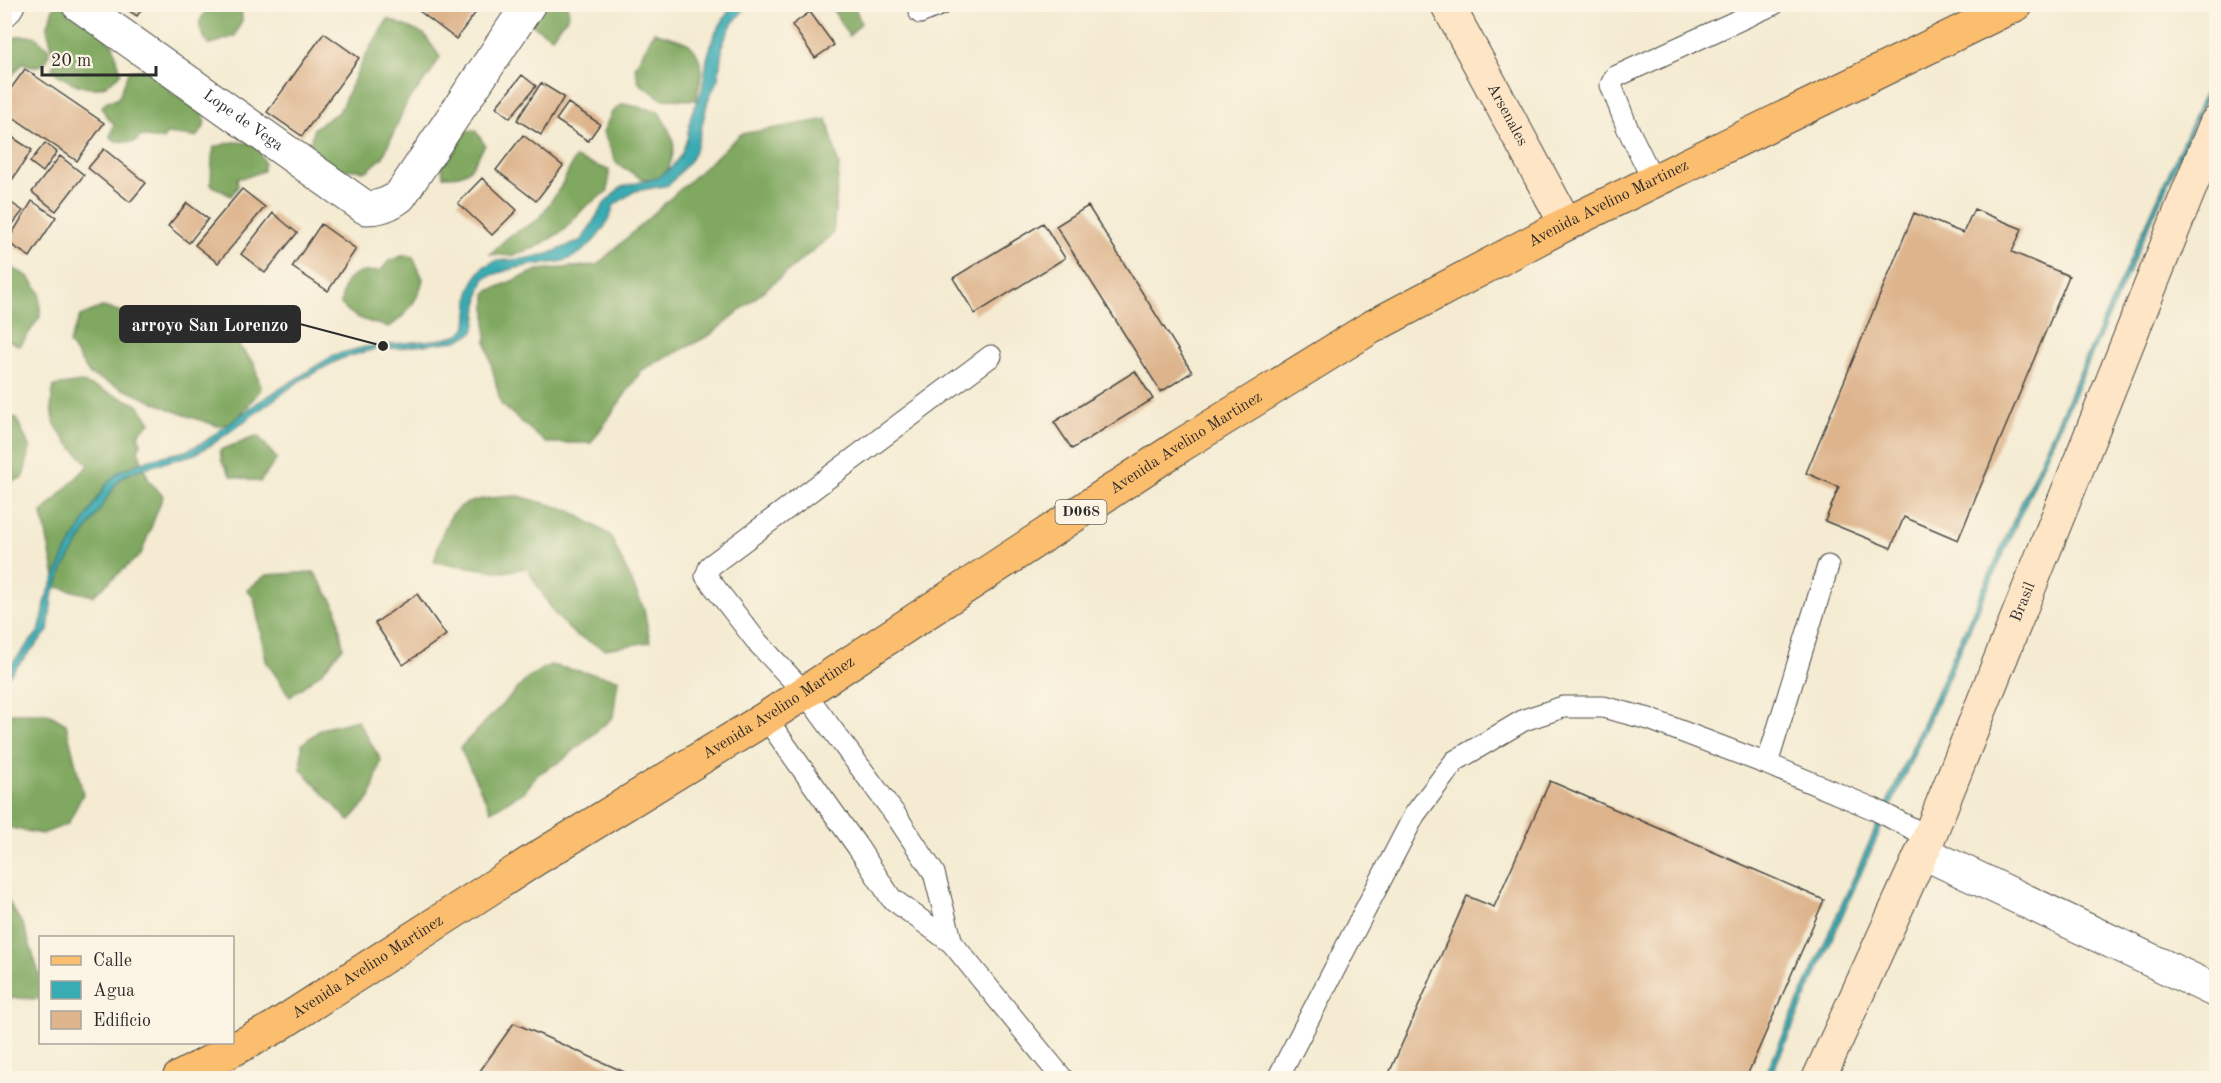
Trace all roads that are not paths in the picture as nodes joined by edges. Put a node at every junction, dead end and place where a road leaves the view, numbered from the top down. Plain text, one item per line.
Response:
1 (8, 4) edge
2 (78, 4) edge
3 (530, 4) edge
4 (942, 4) edge
5 (1447, 4) edge
6 (1774, 4) edge
7 (2017, 4) edge
8 (4, 10) edge
9 (920, 13) dead end
10 (2217, 123) edge
11 (1654, 182) junction
12 (1566, 224) junction
13 (991, 356) dead end
14 (1828, 566) dead end
15 (806, 693) junction
16 (766, 718) junction
17 (1767, 764) junction
18 (1926, 845) junction
19 (952, 943) junction
20 (2217, 991) edge
21 (179, 1078) edge
22 (1062, 1078) edge
23 (1278, 1078) edge
24 (1819, 1078) edge

1 - 8 street
2 - 3 street, Lope de Vega
4 - 9 lane
5 - 12 main road, Arsenales
6 - 11 lane
7 - 11 main road, Avenida Avelino Martinez / D068
10 - 18 main road, Brasil
11 - 12 main road, Avenida Avelino Martinez / D068
12 - 15 main road, Avenida Avelino Martinez / D068
13 - 15 lane
14 - 17 lane
15 - 16 main road, Avenida Avelino Martinez / D068
15 - 19 lane
16 - 19 lane
16 - 21 main road, Avenida Avelino Martinez / D068
17 - 18 lane
17 - 23 lane
18 - 20 street
18 - 24 main road, Brasil
19 - 22 lane

